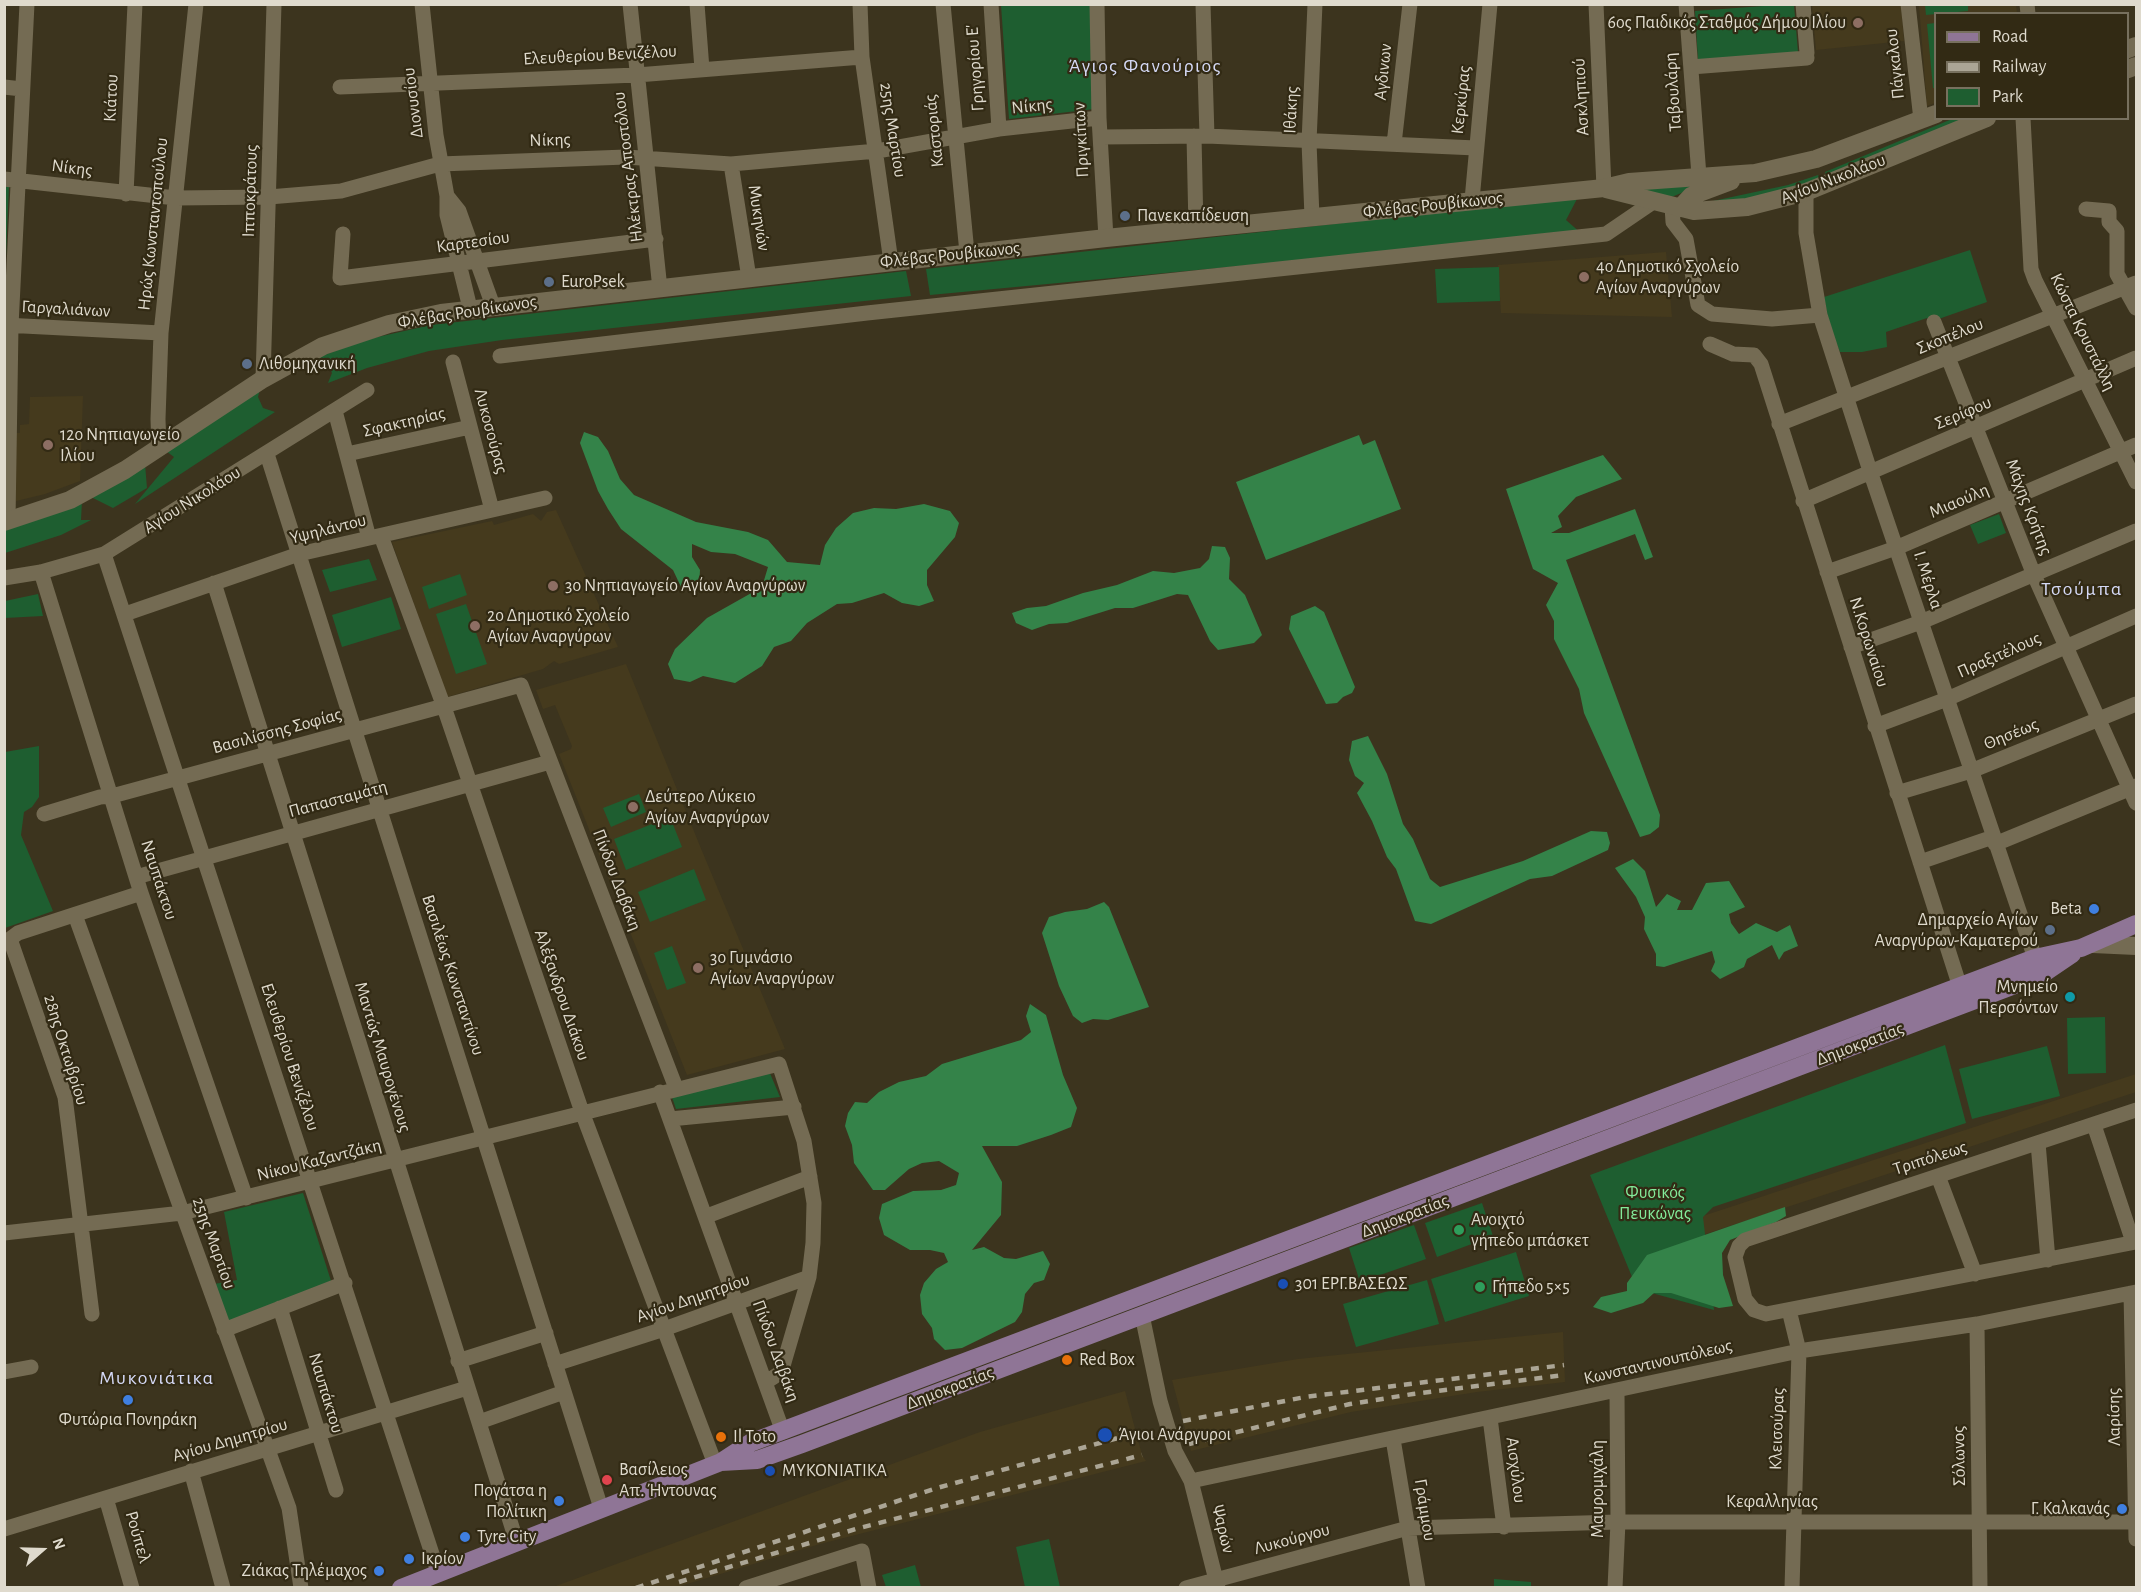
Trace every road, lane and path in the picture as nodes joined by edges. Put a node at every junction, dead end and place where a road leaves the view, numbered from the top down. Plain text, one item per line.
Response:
1 (27, 4) edge
2 (135, 4) edge
3 (196, 4) edge
4 (274, 4) edge
5 (422, 4) edge
6 (630, 4) edge
7 (697, 4) edge
8 (860, 4) edge
9 (943, 4) edge
10 (991, 4) edge
11 (1097, 4) edge
12 (1203, 4) edge
13 (1316, 4) edge
14 (1410, 4) edge
15 (1490, 4) edge
16 (1596, 4) edge
17 (1686, 4) edge
18 (1803, 4) edge
19 (1908, 4) edge
20 (862, 57) junction
21 (1691, 67) junction
22 (702, 69) junction
23 (637, 75) junction
24 (429, 82) junction
25 (4, 87) edge
26 (340, 87) dead end
27 (22, 89) junction
28 (1928, 117) edge
29 (1099, 118) junction
30 (1982, 120) edge
31 (2023, 120) edge
32 (999, 129) junction
33 (1201, 136) junction
34 (1101, 137) junction
35 (954, 138) junction
36 (1309, 142) junction
37 (1394, 144) junction
38 (1476, 148) junction
39 (877, 151) junction
40 (646, 159) junction
41 (440, 164) junction
42 (731, 164) junction
43 (1755, 173) junction
44 (1699, 176) junction
45 (11, 179) edge
46 (1604, 188) junction
47 (1806, 192) junction
48 (126, 194) junction
49 (447, 196) junction
50 (269, 197) junction
51 (176, 198) junction
52 (1472, 200) junction
53 (1653, 202) junction
54 (1676, 207) junction
55 (2086, 210) dead end
56 (1312, 217) junction
57 (1196, 229) junction
58 (343, 234) dead end
59 (656, 238) junction
60 (1106, 238) junction
61 (967, 253) junction
62 (477, 261) junction
63 (891, 262) junction
64 (458, 265) junction
65 (749, 278) junction
66 (2130, 286) edge
67 (660, 289) junction
68 (493, 306) junction
69 (470, 308) junction
70 (2136, 308) edge
71 (1820, 315) junction
72 (2051, 316) junction
73 (1934, 322) dead end
74 (8, 326) edge
75 (161, 333) junction
76 (1710, 344) dead end
77 (500, 356) dead end
78 (1948, 358) junction
79 (2136, 358) edge
80 (453, 362) dead end
81 (263, 379) junction
82 (2085, 381) junction
83 (367, 390) dead end
84 (1846, 398) junction
85 (335, 411) junction
86 (1779, 424) junction
87 (470, 427) junction
88 (1977, 428) junction
89 (2136, 445) edge
90 (159, 448) junction
91 (2121, 452) junction
92 (267, 454) junction
93 (347, 454) junction
94 (1871, 474) junction
95 (2136, 482) edge
96 (544, 498) dead end
97 (1803, 501) junction
98 (2006, 502) junction
99 (492, 510) junction
100 (6, 521) edge
101 (2136, 531) edge
102 (375, 537) junction
103 (1896, 548) junction
104 (104, 554) junction
105 (299, 555) junction
106 (41, 572) junction
107 (1827, 572) junction
108 (2034, 575) junction
109 (4, 578) edge
110 (214, 583) junction
111 (125, 614) junction
112 (2136, 616) edge
113 (1921, 622) junction
114 (1851, 647) junction
115 (2065, 647) junction
116 (521, 685) joint
117 (1947, 699) junction
118 (2136, 704) edge
119 (444, 707) junction
120 (2099, 719) junction
121 (1875, 726) junction
122 (354, 730) junction
123 (268, 754) junction
124 (550, 762) junction
125 (1971, 771) junction
126 (178, 778) junction
127 (470, 784) junction
128 (1897, 793) junction
129 (2134, 793) edge
130 (112, 796) junction
131 (379, 808) junction
132 (44, 814) dead end
133 (292, 832) junction
134 (1994, 840) junction
135 (203, 857) junction
136 (1920, 862) junction
137 (136, 877) junction
138 (141, 893) junction
139 (75, 915) junction
140 (2136, 924) edge
141 (2087, 946) junction
142 (2136, 946) edge
143 (2038, 967) junction
144 (1960, 987) junction
145 (676, 1088) junction
146 (660, 1092) junction
147 (794, 1107) junction
148 (2136, 1110) edge
149 (582, 1112) junction
150 (670, 1119) junction
151 (2094, 1125) junction
152 (483, 1137) junction
153 (2038, 1143) junction
154 (395, 1161) junction
155 (810, 1176) junction
156 (1938, 1176) junction
157 (310, 1181) junction
158 (246, 1198) junction
159 (182, 1213) junction
160 (707, 1216) junction
161 (81, 1226) junction
162 (5, 1233) edge
163 (2135, 1242) edge
164 (2048, 1260) junction
165 (1976, 1274) junction
166 (809, 1277) junction
167 (345, 1283) junction
168 (2134, 1292) edge
169 (738, 1304) junction
170 (280, 1308) junction
171 (1790, 1310) junction
172 (92, 1314) dead end
173 (1142, 1315) junction
174 (1977, 1324) junction
175 (664, 1329) junction
176 (225, 1330) junction
177 (546, 1333) junction
178 (1799, 1351) junction
179 (458, 1361) junction
180 (555, 1364) junction
181 (31, 1367) dead end
182 (4, 1372) edge
183 (766, 1382) junction
184 (467, 1388) junction
185 (564, 1392) junction
186 (1617, 1392) junction
187 (386, 1414) junction
188 (1490, 1418) junction
189 (478, 1422) junction
190 (783, 1432) junction
191 (319, 1435) junction
192 (1393, 1439) junction
193 (267, 1451) junction
194 (718, 1463) junction
195 (191, 1471) junction
196 (1191, 1481) junction
197 (336, 1490) dead end
198 (106, 1498) junction
199 (601, 1508) junction
200 (1794, 1521) junction
201 (2136, 1521) edge
202 (1618, 1522) junction
203 (1980, 1522) junction
204 (1504, 1527) junction
205 (1407, 1528) junction
206 (4, 1529) edge
207 (2136, 1539) edge
208 (517, 1543) junction
209 (437, 1580) edge
210 (408, 1584) edge
211 (1217, 1584) edge
212 (132, 1587) edge
213 (223, 1587) edge
214 (301, 1587) edge
215 (395, 1587) edge
216 (746, 1587) edge
217 (869, 1587) edge
218 (1186, 1587) edge
219 (1418, 1587) edge
220 (1615, 1587) edge
221 (1792, 1587) edge
222 (1980, 1587) edge

1 - 27 street
2 - 48 street, Κιάτου
3 - 51 street, Ηρώς Κωνσταντοπούλου
4 - 50 street, Ιπποκράτους
5 - 24 street, Διονυσίου
6 - 23 street, Ηλέκτρας Αποστόλου
7 - 22 street
8 - 20 street, 25ης Μαρτίου
9 - 35 street, Καστοριάς
10 - 32 street, Γρηγορίου Ε'
11 - 29 street, Πριγκίπων
12 - 33 street
13 - 36 street, Ιθάκης
14 - 37 street, Αγδινων
15 - 38 street, Κερκύρας
16 - 46 street, Ασκληπιού
17 - 21 street, Ταβουλάρη
18 - 21 street
19 - 28 street, Πάγκαλου
20 - 22 street, Ελευθερίου Βενιζέλου
20 - 39 street, 25ης Μαρτίου
21 - 44 street, Ταβουλάρη
22 - 23 street, Ελευθερίου Βενιζέλου
23 - 24 street, Ελευθερίου Βενιζέλου
23 - 40 street, Ηλέκτρας Αποστόλου
24 - 26 street, Ελευθερίου Βενιζέλου
24 - 41 street, Διονυσίου
25 - 27 street
27 - 45 street
28 - 43 street, Φλέβας Ρουβίκωνος
29 - 32 street, Νίκης
29 - 34 street, Πριγκίπων
30 - 47 street, Αγίου Νικολάου
31 - 72 street, Κώστα Κρυστάλλη
32 - 35 street, Νίκης
33 - 34 street
33 - 36 street
33 - 57 street
34 - 60 street, Πριγκίπων
35 - 39 street, Νίκης
35 - 61 street, Καστοριάς
36 - 37 street
36 - 56 street, Ιθάκης
37 - 38 street
38 - 52 street, Κερκύρας
39 - 42 street, Νίκης
39 - 63 street, 25ης Μαρτίου
40 - 41 street, Νίκης
40 - 42 street, Νίκης
40 - 59 street, Ηλέκτρας Αποστόλου
41 - 49 street, Διονυσίου
41 - 50 street, Νίκης
42 - 65 street, Μυκηνών
43 - 44 street, Φλέβας Ρουβίκωνος
43 - 54 street
44 - 46 street, Φλέβας Ρουβίκωνος
45 - 48 street, Νίκης
45 - 74 street
46 - 52 street, Φλέβας Ρουβίκωνος
46 - 53 street, Αγίου Νικολάου
47 - 54 street, Αγίου Νικολάου
47 - 71 street, Ι. Μέρλα
48 - 51 street, Νίκης
49 - 62 street, Διονυσίου
49 - 64 street, Διονυσίου
50 - 51 street, Νίκης
50 - 81 street, Ιπποκράτους
51 - 75 street, Ηρώς Κωνσταντοπούλου
52 - 56 street, Φλέβας Ρουβίκωνος
53 - 54 street, Αγίου Νικολάου
53 - 77 street
54 - 71 street
55 - 66 street
56 - 57 street, Φλέβας Ρουβίκωνος
57 - 60 street, Φλέβας Ρουβίκωνος
58 - 64 street, Καρτεσίου
59 - 62 street, Καρτεσίου
59 - 67 street, Ηλέκτρας Αποστόλου
60 - 61 street, Φλέβας Ρουβίκωνος
61 - 63 street, Φλέβας Ρουβίκωνος
62 - 64 street, Καρτεσίου
62 - 68 street, Διονυσίου
63 - 65 street, Φλέβας Ρουβίκωνος
64 - 69 street, Διονυσίου
65 - 67 street, Φλέβας Ρουβίκωνος
66 - 70 street
66 - 72 street, Σκοπέλου
67 - 68 street, Φλέβας Ρουβίκωνος
68 - 69 street, Φλέβας Ρουβίκωνος
69 - 81 street, Φλέβας Ρουβίκωνος
71 - 84 street, Ι. Μέρλα
72 - 78 street, Σκοπέλου
72 - 82 street, Κώστα Κρυστάλλη
73 - 78 street, Μάχης Κρήτης
74 - 75 street, Γαργαλιάνων
74 - 100 street
75 - 90 street, Ηρώς Κωνσταντοπούλου
76 - 86 street, Ν.Κορωναίου
78 - 84 street, Σκοπέλου
78 - 88 street, Μάχης Κρήτης
79 - 82 street, Σερίφου
80 - 87 street, Λυκοσούρας
81 - 90 street, Φλέβας Ρουβίκωνος
82 - 88 street, Σερίφου
82 - 91 street, Κώστα Κρυστάλλη
83 - 85 street, Αγίου Νικολάου
84 - 86 street, Σκοπέλου
84 - 94 street, Ι. Μέρλα
85 - 92 street, Αγίου Νικολάου
85 - 93 street, Αλέξανδρου Διάκου
86 - 97 street, Ν.Κορωναίου
87 - 93 street, Σφακτηρίας
87 - 99 street, Λυκοσούρας
88 - 94 street, Σερίφου
88 - 98 street, Μάχης Κρήτης
89 - 91 street, Μιαούλη
90 - 100 street, Φλέβας Ρουβίκωνος
91 - 95 street, Κώστα Κρυστάλλη
91 - 98 street, Μιαούλη
92 - 104 street, Αγίου Νικολάου
92 - 105 street, Βασιλέως Κωνσταντίνου
93 - 102 street, Αλέξανδρου Διάκου
94 - 97 street, Σερίφου
94 - 103 street, Ι. Μέρλα
96 - 99 street, Υψηλάντου
97 - 107 street, Ν.Κορωναίου
98 - 103 street, Μιαούλη
98 - 108 street, Μάχης Κρήτης
99 - 102 street, Υψηλάντου
101 - 108 street
102 - 105 street, Υψηλάντου
102 - 119 street, Αλέξανδρου Διάκου
103 - 107 street, Μιαούλη
103 - 113 street, Ι. Μέρλα
104 - 106 street, Αγίου Νικολάου
104 - 111 street, Ελευθερίου Βενιζέλου
105 - 110 street, Υψηλάντου
105 - 122 street, Βασιλέως Κωνσταντίνου
106 - 109 street, Αγίου Νικολάου
106 - 130 street, Ναυπάκτου
107 - 114 street, Ν.Κορωναίου
108 - 113 street
108 - 115 street, Μάχης Κρήτης
110 - 111 street, Υψηλάντου
110 - 123 street, Μαντώς Μαυρογένους
111 - 126 street, Ελευθερίου Βενιζέλου
112 - 115 street, Πραξιτέλους
113 - 114 street
113 - 117 street, Ι. Μέρλα
114 - 121 street, Ν.Κορωναίου
115 - 117 street, Πραξιτέλους
115 - 120 street, Μάχης Κρήτης
116 - 119 street, Βασιλίσσης Σοφίας
116 - 124 street, Πίνδου Δαβάκη
117 - 121 street, Πραξιτέλους
117 - 125 street, Ι. Μέρλα
118 - 120 street, Θησέως
119 - 122 street, Βασιλίσσης Σοφίας
119 - 127 street, Αλέξανδρου Διάκου
120 - 125 street, Θησέως
120 - 129 street, Μάχης Κρήτης
121 - 128 street, Ν.Κορωναίου
122 - 123 street, Βασιλίσσης Σοφίας
122 - 131 street, Βασιλέως Κωνσταντίνου
123 - 126 street, Βασιλίσσης Σοφίας
123 - 133 street, Μαντώς Μαυρογένους
124 - 127 street, Παπασταμάτη
124 - 145 street, Πίνδου Δαβάκη
125 - 128 street, Θησέως
125 - 134 street, Ι. Μέρλα
126 - 130 street, Βασιλίσσης Σοφίας
126 - 135 street, Ελευθερίου Βενιζέλου
127 - 131 street, Παπασταμάτη
127 - 149 street, Αλέξανδρου Διάκου
128 - 136 street, Ν.Κορωναίου
129 - 134 street
130 - 132 street, Βασιλίσσης Σοφίας
130 - 137 street, Ναυπάκτου
131 - 133 street, Παπασταμάτη
131 - 152 street, Βασιλέως Κωνσταντίνου
133 - 135 street, Παπασταμάτη
133 - 154 street, Μαντώς Μαυρογένους
134 - 136 street
134 - 143 street, Ι. Μέρλα
135 - 137 street, Παπασταμάτη
135 - 157 street, Ελευθερίου Βενιζέλου
136 - 144 street, Ν.Κορωναίου
137 - 138 street, Ναυπάκτου
138 - 139 street, 28ης Οκτωβρίου
138 - 158 street, Ναυπάκτου
139 - 159 street, 25ης Μαρτίου
139 - 161 street, 28ης Οκτωβρίου
140 - 141 main road
141 - 142 street, Δημοκρατίας
141 - 143 main road, Δημοκρατίας
143 - 144 main road, Δημοκρατίας
143 - 173 main road, Δημοκρατίας
144 - 190 main road, Δημοκρατίας
145 - 146 street, Νίκου Καζαντζάκη
145 - 147 street, Νίκου Καζαντζάκη
146 - 149 street, Νίκου Καζαντζάκη
146 - 150 street, Πίνδου Δαβάκη
147 - 150 street
147 - 155 street
148 - 151 street, Τριπόλεως
149 - 152 street, Νίκου Καζαντζάκη
149 - 175 street, Αλέξανδρου Διάκου
150 - 160 street, Πίνδου Δαβάκη
151 - 153 street, Τριπόλεως
151 - 163 street
152 - 154 street, Νίκου Καζαντζάκη
152 - 177 street, Βασιλέως Κωνσταντίνου
153 - 156 street, Τριπόλεως
153 - 164 street
154 - 157 street, Νίκου Καζαντζάκη
154 - 179 street, Μαντώς Μαυρογένους
155 - 160 street
155 - 166 street
156 - 165 street
156 - 171 street, Τριπόλεως
157 - 158 street, Νίκου Καζαντζάκη
157 - 167 street, Ελευθερίου Βενιζέλου
158 - 159 street, Νίκου Καζαντζάκη
159 - 161 street, Νίκου Καζαντζάκη
159 - 176 street, 25ης Μαρτίου
160 - 169 street, Πίνδου Δαβάκη
161 - 162 street, Νίκου Καζαντζάκη
161 - 172 street, 28ης Οκτωβρίου
163 - 164 street
164 - 165 street
165 - 171 street
166 - 169 street, Αγίου Δημητρίου
166 - 183 street
167 - 170 street
167 - 187 street, Ελευθερίου Βενιζέλου
168 - 174 street, Κωνσταντινουπόλεως
168 - 201 street, Λαρίσης
169 - 175 street, Αγίου Δημητρίου
169 - 183 street, Πίνδου Δαβάκη
170 - 176 street
170 - 191 street, Ναυπάκτου
171 - 178 street, Κλεισούρας
173 - 194 main road, Δημοκρατίας
173 - 196 street, Ψαρών
174 - 178 street, Κωνσταντινουπόλεως
174 - 203 street, Σόλωνος
175 - 180 street, Αγίου Δημητρίου
175 - 194 street, Αλέξανδρου Διάκου
176 - 193 street, 25ης Μαρτίου
177 - 179 street
177 - 180 street, Βασιλέως Κωνσταντίνου
178 - 186 street, Κωνσταντινουπόλεως
178 - 200 street, Κλεισούρας
179 - 184 street, Μαντώς Μαυρογένους
180 - 185 street, Βασιλέως Κωνσταντίνου
181 - 182 street
183 - 190 street, Πίνδου Δαβάκη
184 - 187 street, Αγίου Δημητρίου
184 - 189 street, Μαντώς Μαυρογένους
185 - 189 street
185 - 199 street, Βασιλέως Κωνσταντίνου
186 - 188 street, Κωνσταντινουπόλεως
186 - 202 street, Μαυρομιχάλη
187 - 191 street, Αγίου Δημητρίου
187 - 209 street, Ελευθερίου Βενιζέλου
188 - 192 street, Κωνσταντινουπόλεως
188 - 204 street, Αισχύλου
189 - 208 street, Μαντώς Μαυρογένους
190 - 194 main road, Δημοκρατίας
191 - 193 street, Αγίου Δημητρίου
191 - 197 street, Ναυπάκτου
192 - 196 street, Κωνσταντινουπόλεως
192 - 205 street, Γράμμου
193 - 195 street, Αγίου Δημητρίου
193 - 214 street, 25ης Μαρτίου
194 - 199 main road, Δημοκρατίας
195 - 198 street, Αγίου Δημητρίου
195 - 213 street
196 - 211 street, Ψαρών
198 - 206 street, Αγίου Δημητρίου
198 - 212 street, Ρούπελ
199 - 208 main road, Δημοκρατίας
200 - 202 street, Κεφαλληνίας
200 - 203 street, Κεφαλληνίας
200 - 221 street, Κλεισούρας
201 - 203 street, Κεφαλληνίας
201 - 207 street, Λαρίσης
202 - 204 street, Κεφαλληνίας
202 - 220 street, Μαυρομιχάλη
203 - 222 street, Σόλωνος
204 - 205 street, Κεφαλληνίας
205 - 211 street, Λυκούργου
205 - 219 street, Γράμμου
208 - 209 main road, Δημοκρατίας
209 - 210 main road, Δημοκρατίας
210 - 215 street
211 - 218 street, Λυκούργου
216 - 217 street

